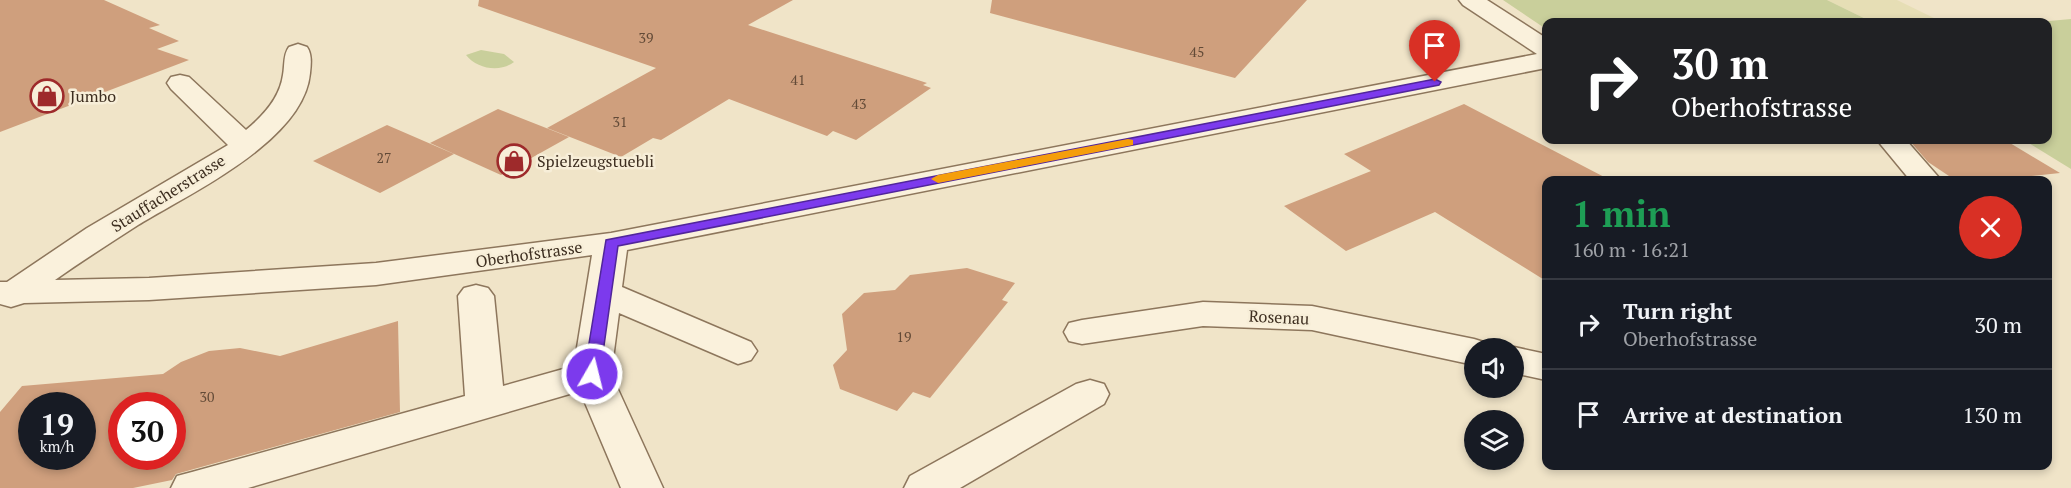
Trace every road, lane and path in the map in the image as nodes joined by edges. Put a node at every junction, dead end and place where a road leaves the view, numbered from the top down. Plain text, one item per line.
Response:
1 (1471, 0) edge
2 (1542, 46) edge
3 (298, 52) dead end
4 (1542, 61) edge
5 (180, 83) dead end
6 (1894, 144) edge
7 (245, 145) junction
8 (1922, 176) edge
9 (611, 243) junction
10 (604, 293) junction
11 (476, 296) dead end
12 (4, 297) edge
13 (1082, 332) dead end
14 (1464, 350) edge
15 (738, 351) dead end
16 (1524, 362) edge
17 (1542, 366) edge
18 (592, 374) junction
19 (1090, 394) dead end
20 (485, 405) junction
21 (192, 488) edge
22 (642, 488) edge
23 (925, 488) edge

1 - 2 street
3 - 7 street, Stauffacherstrasse
4 - 9 street, Oberhofstrasse
5 - 7 street
6 - 8 street
7 - 12 street, Stauffacherstrasse
9 - 10 street
9 - 12 street, Oberhofstrasse
10 - 15 street
10 - 18 street
11 - 20 street
13 - 14 street, Rosenau
16 - 17 street
18 - 20 street
18 - 22 street
19 - 23 street
20 - 21 street

